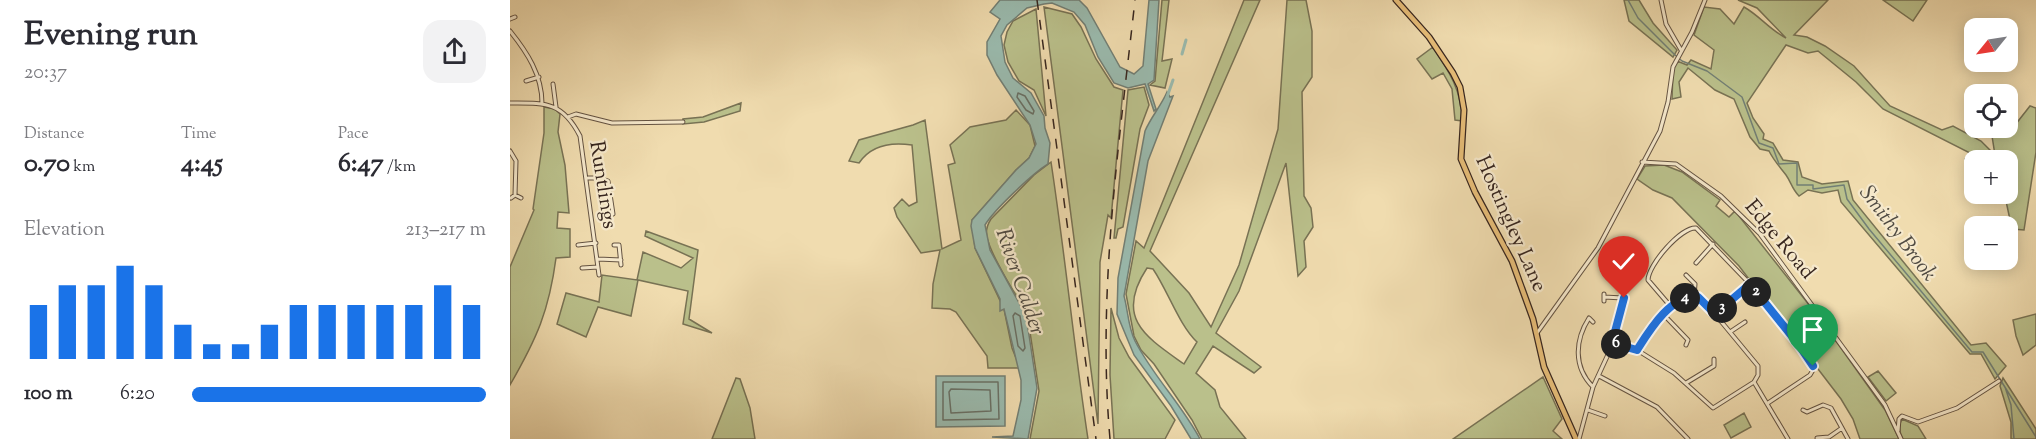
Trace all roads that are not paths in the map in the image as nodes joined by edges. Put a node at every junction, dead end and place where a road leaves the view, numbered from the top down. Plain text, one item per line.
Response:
1 (1396, 0) edge
2 (1661, 0) edge
3 (1705, 0) edge
4 (515, 17) dead end
5 (510, 19) edge
6 (510, 31) edge
7 (1681, 50) junction
8 (539, 77) junction
9 (526, 81) dead end
10 (553, 84) dead end
11 (510, 103) edge
12 (542, 103) junction
13 (556, 107) junction
14 (568, 117) junction
15 (683, 122) dead end
16 (510, 151) edge
17 (1642, 162) junction
18 (512, 173) dead end
19 (517, 173) junction
20 (587, 178) junction
21 (515, 195) junction
22 (511, 198) edge
23 (521, 198) dead end
24 (613, 214) dead end
25 (596, 243) junction
26 (618, 244) dead end
27 (1713, 244) junction
28 (578, 245) dead end
29 (1634, 252) dead end
30 (598, 259) junction
31 (621, 260) junction
32 (1696, 263) dead end
33 (621, 265) dead end
34 (599, 267) junction
35 (582, 268) dead end
36 (599, 275) dead end
37 (1686, 275) dead end
38 (1750, 284) junction
39 (1695, 296) junction
40 (1604, 297) dead end
41 (1624, 298) junction
42 (1672, 308) junction
43 (1715, 314) junction
44 (1664, 315) junction
45 (1593, 322) dead end
46 (1745, 322) dead end
47 (1730, 332) junction
48 (1536, 335) junction
49 (1612, 343) junction
50 (1686, 345) dead end
51 (1637, 350) junction
52 (1714, 359) dead end
53 (1599, 376) junction
54 (1998, 381) dead end
55 (1754, 382) junction
56 (1686, 383) junction
57 (1593, 387) junction
58 (1768, 403) junction
59 (1588, 410) junction
60 (1805, 413) dead end
61 (1605, 416) dead end
62 (1842, 427) junction
63 (1898, 433) junction
64 (1817, 438) edge
65 (1577, 439) edge
66 (1689, 439) edge
67 (1788, 439) edge
68 (1848, 439) edge
69 (1901, 439) edge

1 - 48 main road, Hostingley Lane
2 - 7 street
3 - 7 street
4 - 5 street
6 - 8 street
7 - 17 street
8 - 9 street
8 - 12 street
10 - 13 street
11 - 12 street
12 - 13 street
13 - 14 street, Runtlings
14 - 15 street
14 - 20 street, Runtlings
16 - 19 street
17 - 48 street
17 - 63 street, Edge Road
18 - 19 street
19 - 21 street
20 - 24 street
20 - 25 street, Runtlings
21 - 22 street
21 - 23 street
25 - 28 street
25 - 30 street, Runtlings
26 - 31 street
27 - 32 street
27 - 38 street
27 - 42 street
29 - 41 street
30 - 31 street
30 - 34 street, Runtlings
31 - 33 street
34 - 35 street
34 - 36 street, Runtlings
37 - 39 street
38 - 43 street
38 - 58 street
39 - 42 street
39 - 43 street
40 - 41 street
41 - 49 street
42 - 44 street
43 - 47 street
44 - 50 street
44 - 51 street
45 - 57 street
46 - 47 street
47 - 55 street
48 - 65 main road, Hostingley Lane
49 - 51 street
49 - 53 street
51 - 56 street
52 - 56 street
53 - 57 street
53 - 66 street
54 - 63 street
55 - 56 street
55 - 58 street
57 - 59 street
58 - 67 street
59 - 61 street
59 - 65 street
60 - 62 street
62 - 64 street
62 - 68 street
63 - 69 street, Edge Road

